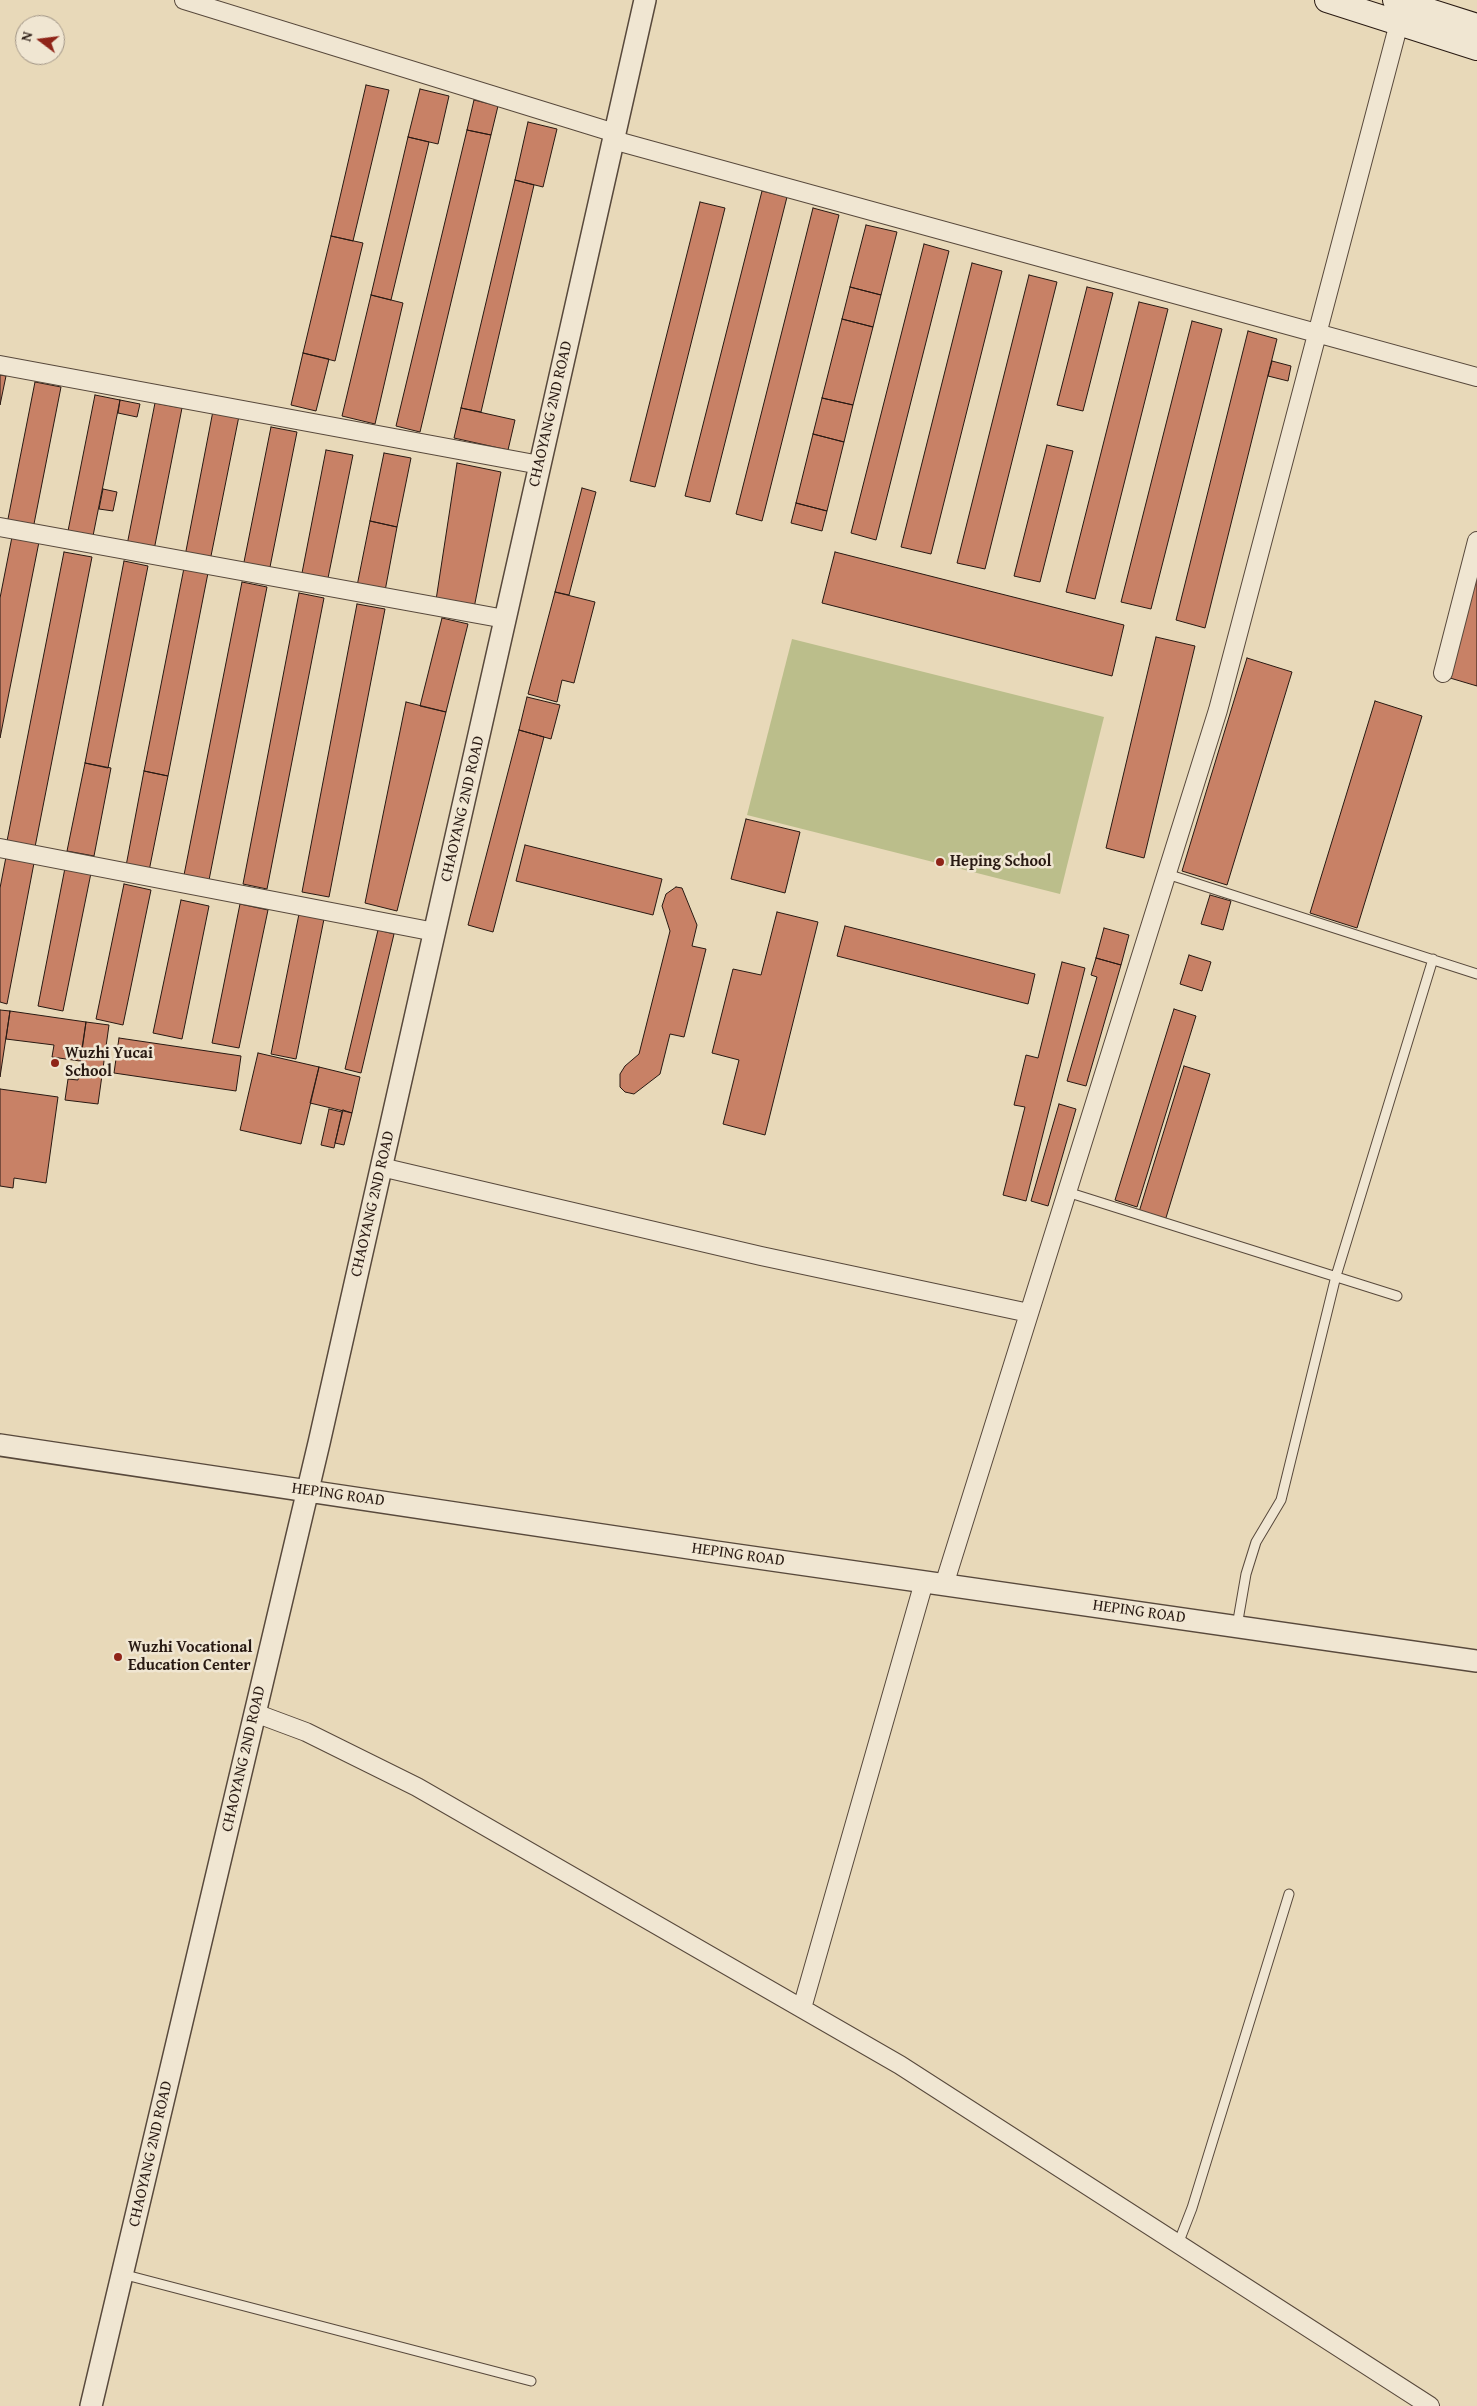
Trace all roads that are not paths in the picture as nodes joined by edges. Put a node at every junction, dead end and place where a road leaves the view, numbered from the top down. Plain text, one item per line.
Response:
1 (184, 0) edge
2 (644, 0) edge
3 (1327, 0) edge
4 (1397, 6) edge
5 (1477, 26) edge
6 (1477, 48) edge
7 (614, 137) junction
8 (1317, 334) junction
9 (0, 365) edge
10 (1477, 377) edge
11 (540, 465) junction
12 (0, 526) edge
13 (1477, 541) edge
14 (505, 619) junction
15 (1443, 673) dead end
16 (0, 848) edge
17 (1167, 874) junction
18 (435, 932) junction
19 (1433, 959) junction
20 (1477, 974) edge
21 (381, 1167) junction
22 (1067, 1192) junction
23 (1336, 1276) junction
24 (1397, 1296) dead end
25 (1029, 1313) junction
26 (0, 1445) edge
27 (307, 1491) junction
28 (934, 1583) junction
29 (1237, 1626) junction
30 (1477, 1661) edge
31 (255, 1713) junction
32 (1289, 1894) dead end
33 (802, 2008) junction
34 (1178, 2244) junction
35 (122, 2274) junction
36 (531, 2381) dead end
37 (91, 2406) edge
38 (1430, 2406) edge

1 - 7 street
2 - 7 street, CHAOYANG 2ND ROAD
3 - 4 main road
4 - 5 main road
4 - 6 main road
4 - 8 street
7 - 8 street
7 - 11 street, CHAOYANG 2ND ROAD
8 - 10 street
8 - 17 street
9 - 11 street
11 - 14 street, CHAOYANG 2ND ROAD
12 - 14 street
13 - 15 street
14 - 18 street, CHAOYANG 2ND ROAD
16 - 18 street
17 - 19 lane
17 - 22 street
18 - 21 street, CHAOYANG 2ND ROAD
19 - 20 lane
19 - 23 lane
21 - 25 street
21 - 27 street, CHAOYANG 2ND ROAD
22 - 23 lane
22 - 25 street
23 - 24 lane
23 - 29 lane
25 - 28 street
26 - 27 street, HEPING ROAD
27 - 28 street, HEPING ROAD
27 - 31 street, CHAOYANG 2ND ROAD
28 - 29 street, HEPING ROAD
28 - 33 street
29 - 30 street, HEPING ROAD
31 - 33 street
31 - 35 street, CHAOYANG 2ND ROAD
32 - 34 lane
33 - 34 street
34 - 38 street
35 - 36 lane
35 - 37 street, CHAOYANG 2ND ROAD

